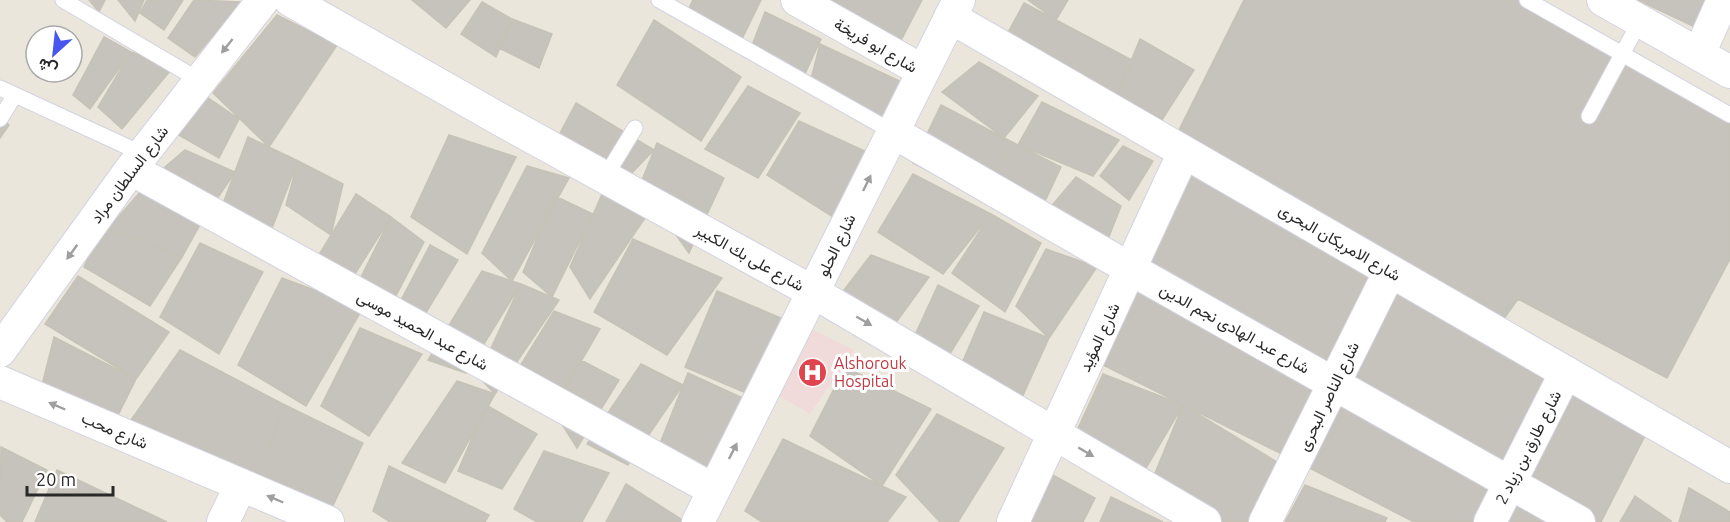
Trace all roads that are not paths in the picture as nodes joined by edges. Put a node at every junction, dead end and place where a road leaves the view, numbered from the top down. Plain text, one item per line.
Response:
1 (63, 0) edge
2 (263, 0) edge
3 (290, 0) edge
4 (659, 0) edge
5 (797, 0) edge
6 (1527, 0) edge
7 (1603, 0) edge
8 (1723, 0) edge
9 (955, 8) edge
10 (1640, 21) junction
11 (1622, 54) junction
12 (1699, 54) junction
13 (923, 71) junction
14 (1730, 72) edge
15 (199, 80) junction
16 (0, 88) edge
17 (15, 95) junction
18 (1730, 115) edge
19 (1589, 116) dead end
20 (0, 119) edge
21 (635, 128) dead end
22 (892, 132) junction
23 (1185, 152) junction
24 (137, 162) junction
25 (605, 177) junction
26 (1130, 269) junction
27 (1390, 271) junction
28 (813, 292) junction
29 (0, 351) edge
30 (1566, 372) junction
31 (0, 382) edge
32 (1334, 384) junction
33 (1054, 434) junction
34 (1730, 466) edge
35 (1509, 483) junction
36 (241, 484) junction
37 (714, 490) junction
38 (223, 522) edge
39 (328, 522) edge
40 (698, 522) edge
41 (1013, 522) edge
42 (1205, 522) edge
43 (1265, 522) edge
44 (1490, 522) edge
45 (1579, 522) edge

1 - 15 lane
2 -> 15 street, شارع السلطان مراد
3 - 25 street, شارع على بك الكبير
4 - 22 lane
5 - 13 street, شارع ابو فريخة
6 - 11 lane
7 - 10 street
8 - 12 street
9 - 13 street, شارع الحلو
9 - 23 street, شارع الامريكان البحرى
10 - 11 lane
10 - 12 street
11 - 18 lane
11 - 19 lane
12 - 14 street
13 - 22 street, شارع الحلو
15 - 24 street, شارع السلطان مراد
16 - 17 lane
17 - 20 lane
17 - 24 lane
21 - 25 lane
22 - 26 street, شارع عبد الهادى نجم الدين
28 -> 22 street, شارع الحلو
23 - 26 street, شارع المؤيد
23 - 27 street, شارع الامريكان البحرى
24 -> 29 street, شارع السلطان مراد
24 - 37 street, شارع عبد الحميد موسى
25 - 28 street, شارع على بك الكبير
26 - 32 street, شارع عبد الهادى نجم الدين
26 - 33 street, شارع المؤيد
27 - 30 street, شارع الامريكان البحرى
27 - 32 street, شارع الناصر البحرى
28 -> 33 street, شارع على بك الكبير
37 -> 28 street, شارع الحلو
30 - 34 street, شارع الامريكان البحرى
30 - 35 street, شارع طارق بن زياد 2
36 -> 31 street, شارع محب
32 - 35 street, شارع عبد الهادى نجم الدين
32 - 43 street, شارع الناصر البحرى
33 - 41 street, شارع المؤيد
33 -> 42 street, شارع على بك الكبير
35 - 44 street, شارع طارق بن زياد 2
35 - 45 street, شارع عبد الهادى نجم الدين
36 - 38 street
39 -> 36 street, شارع محب
37 - 40 street, شارع الحلو

